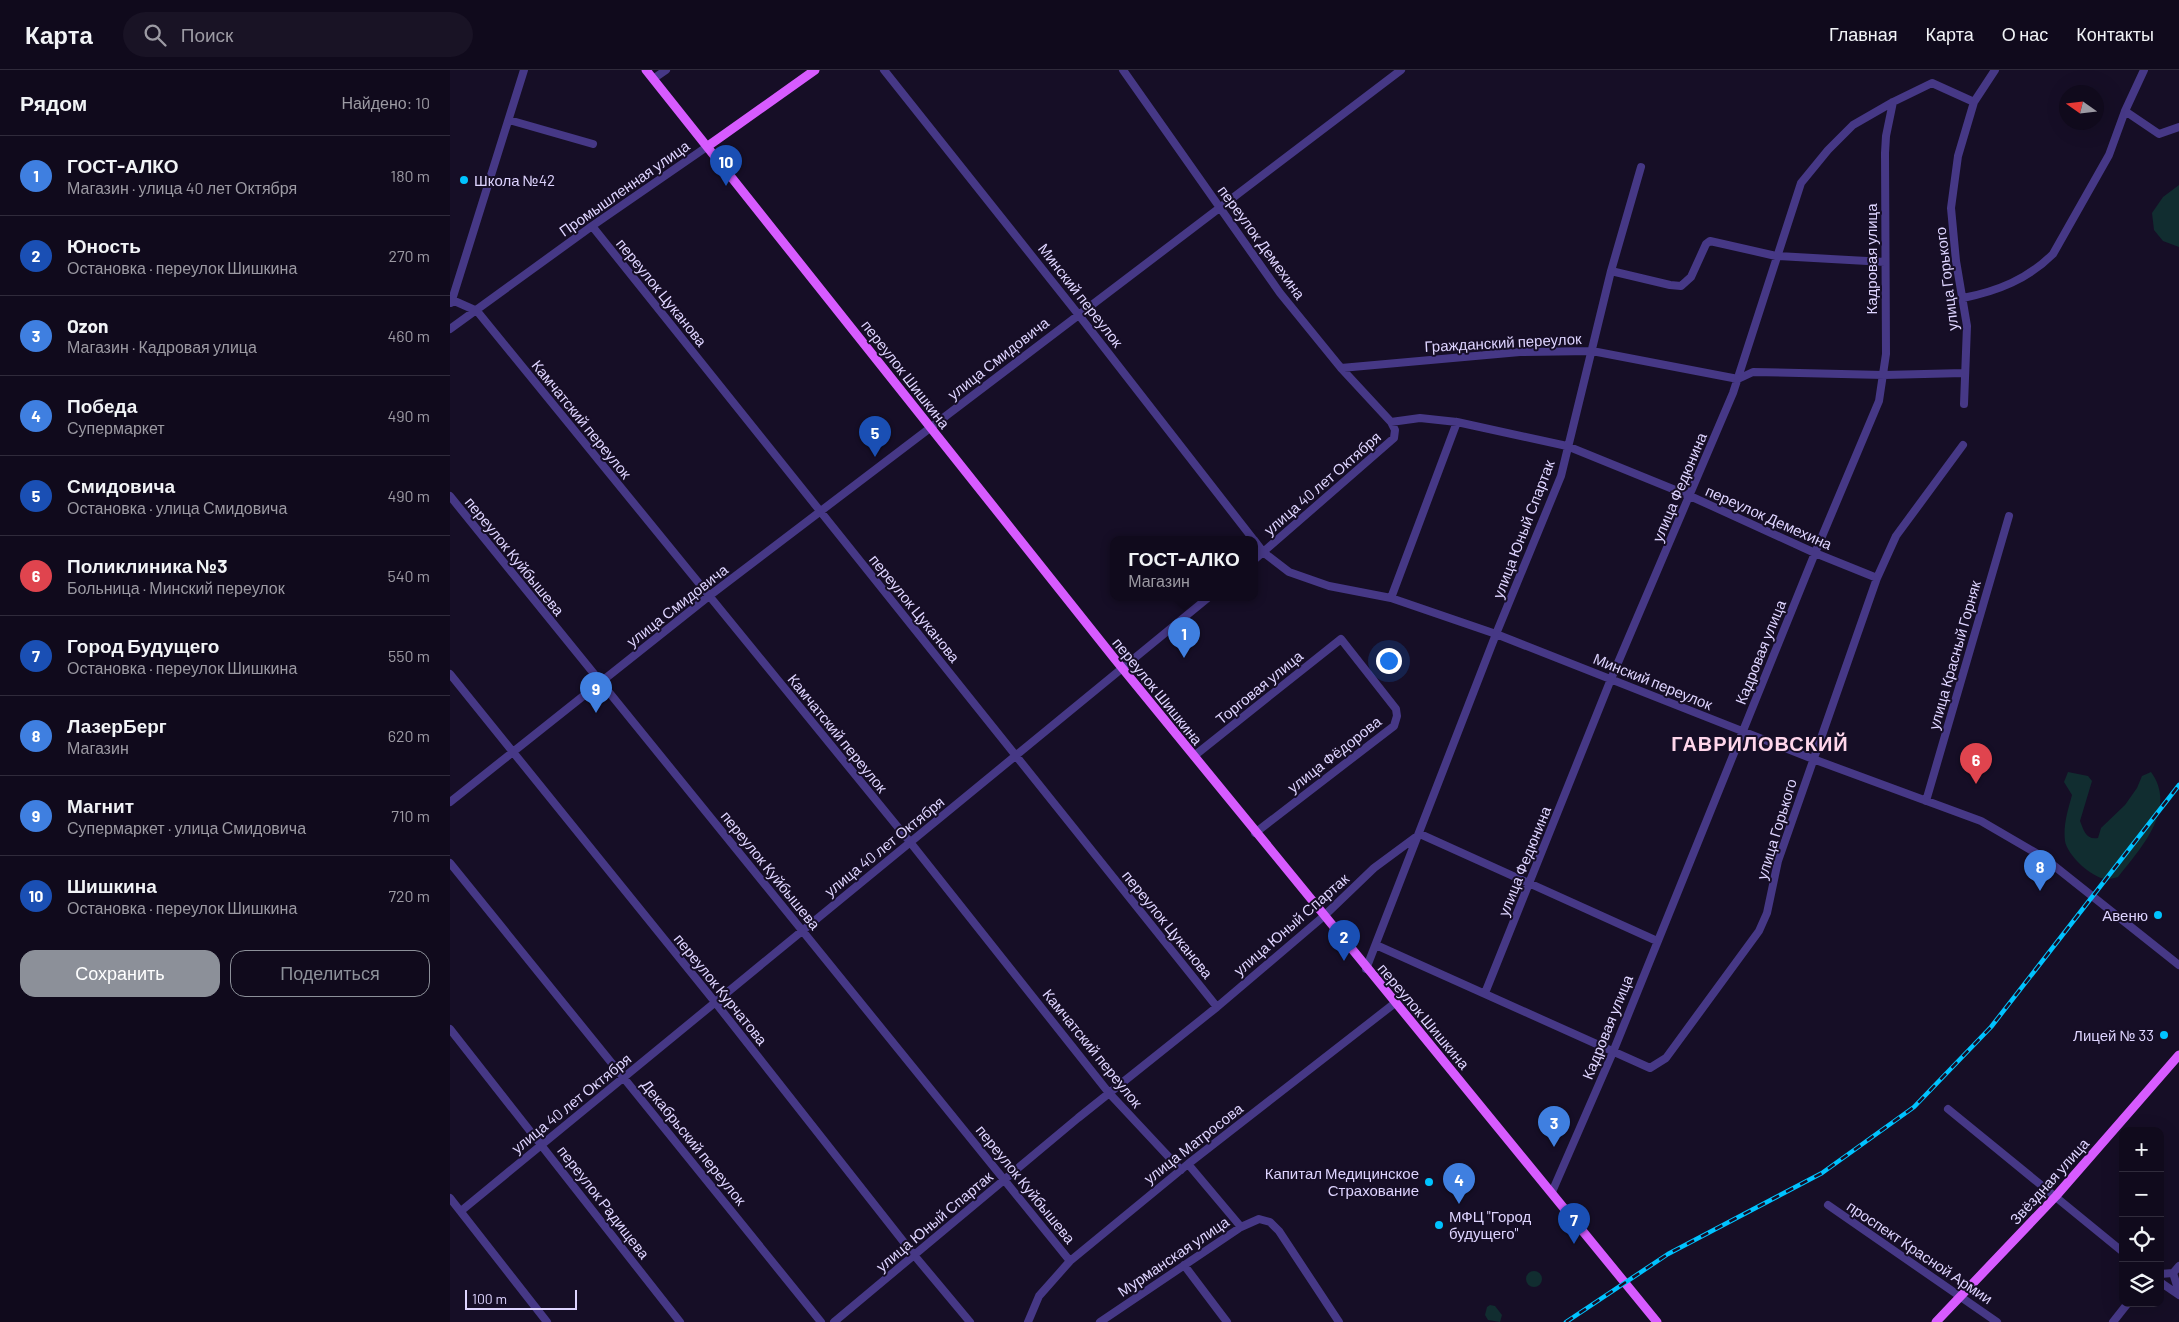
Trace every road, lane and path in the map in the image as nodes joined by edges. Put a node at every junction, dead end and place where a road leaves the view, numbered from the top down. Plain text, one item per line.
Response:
1 (524, 70) edge
2 (646, 70) edge
3 (666, 70) edge
4 (815, 70) edge
5 (884, 70) edge
6 (1123, 70) edge
7 (1401, 70) edge
8 (1995, 70) edge
9 (2144, 70) edge
10 (653, 79) junction
11 (1893, 102) junction
12 (1974, 102) junction
13 (2125, 110) junction
14 (509, 120) junction
15 (2179, 127) edge
16 (593, 144) dead end
17 (708, 146) junction
18 (1641, 167) dead end
19 (1220, 207) junction
20 (592, 226) junction
21 (1776, 256) junction
22 (1885, 262) junction
23 (1611, 272) junction
24 (1963, 298) junction
25 (451, 301) edge
26 (477, 311) junction
27 (1078, 314) junction
28 (450, 329) edge
29 (1592, 351) junction
30 (1341, 368) junction
31 (1964, 373) junction
32 (1884, 375) junction
33 (1738, 378) junction
34 (1964, 404) dead end
35 (1420, 418) joint
36 (1391, 422) junction
37 (1457, 422) junction
38 (930, 428) junction
39 (1963, 444) dead end
40 (1567, 446) junction
41 (450, 496) edge
42 (1690, 496) junction
43 (820, 512) junction
44 (2009, 516) dead end
45 (1251, 536) edge
46 (1258, 545) edge
47 (1263, 552) junction
48 (1815, 553) junction
49 (1258, 556) edge
50 (1877, 578) junction
51 (709, 596) junction
52 (1391, 598) junction
53 (1204, 601) edge
54 (1496, 634) junction
55 (1341, 639) joint
56 (1122, 668) junction
57 (450, 674) edge
58 (1611, 679) junction
59 (600, 682) junction
60 (1743, 732) junction
61 (512, 751) junction
62 (1016, 756) junction
63 (1194, 756) junction
64 (1813, 759) junction
65 (450, 802) edge
66 (1926, 802) junction
67 (1255, 833) junction
68 (1420, 834) junction
69 (910, 842) junction
70 (450, 862) edge
71 (1530, 884) junction
72 (1324, 916) junction
73 (803, 930) junction
74 (1657, 941) junction
75 (1376, 945) junction
76 (2179, 965) edge
77 (1366, 969) junction
78 (1485, 993) junction
79 (715, 1002) junction
80 (1395, 1003) junction
81 (1217, 1006) junction
82 (450, 1030) edge
83 (1613, 1052) junction
84 (2179, 1054) edge
85 (1650, 1068) joint
86 (624, 1077) junction
87 (1109, 1093) junction
88 (1948, 1109) dead end
89 (542, 1144) junction
90 (1188, 1164) junction
91 (1181, 1170) junction
92 (1005, 1180) junction
93 (1552, 1192) junction
94 (2056, 1196) junction
95 (450, 1198) edge
96 (1828, 1205) dead end
97 (460, 1211) junction
98 (1241, 1227) junction
99 (2119, 1249) edge
100 (914, 1255) junction
101 (1070, 1261) junction
102 (1184, 1265) junction
103 (2179, 1266) edge
104 (2173, 1273) junction
105 (2164, 1274) edge
106 (2164, 1285) edge
107 (2179, 1294) edge
108 (1961, 1295) junction
109 (2125, 1307) edge
110 (547, 1322) edge
111 (680, 1322) edge
112 (821, 1322) edge
113 (834, 1322) edge
114 (970, 1322) edge
115 (1028, 1322) edge
116 (1100, 1322) edge
117 (1227, 1322) edge
118 (1339, 1322) edge
119 (1658, 1322) edge
120 (1936, 1322) edge
121 (1997, 1322) edge
122 (2113, 1322) edge

1 - 14 street
2 - 10 main road, переулок Шишкина
3 - 10 street
4 - 17 main road, Промышленная улица
5 - 27 street, Минский переулок
6 - 19 street, переулок Демехина
7 - 19 street, улица Смидовича
8 - 12 street, улица Горького
9 - 13 street
10 - 17 main road, переулок Шишкина
11 - 12 street, улица Федюнина
11 - 21 street, улица Федюнина
11 - 22 street, Кадровая улица
12 - 24 street, улица Горького
13 - 15 street
13 - 24 street
14 - 16 street
14 - 25 street
17 - 20 street, Промышленная улица
17 - 38 main road, переулок Шишкина
18 - 23 street, улица Юный Спартак
19 - 27 street, улица Смидовича
19 - 30 street, переулок Демехина
20 - 26 street, Промышленная улица
20 - 43 street, переулок Цуканова
21 - 22 street
21 - 23 street
21 - 33 street, улица Федюнина
22 - 32 street, Кадровая улица
23 - 29 street, улица Юный Спартак
24 - 31 street, улица Горького
25 - 26 street
26 - 28 street, Промышленная улица
26 - 51 street, Камчатский переулок
27 - 38 street, улица Смидовича
27 - 45 street, Минский переулок
29 - 30 street, Гражданский переулок
29 - 33 street, Гражданский переулок
29 - 40 street, улица Юный Спартак
30 - 36 street, переулок Демехина
31 - 32 street, Гражданский переулок
31 - 34 street, улица Горького
32 - 33 street, Гражданский переулок
32 - 48 street, Кадровая улица
33 - 42 street, улица Федюнина
35 - 36 street, улица 40 лет Октября
35 - 37 street, переулок Демехина
36 - 47 street, улица 40 лет Октября
37 - 40 street, переулок Демехина
37 - 52 street
38 - 43 street, улица Смидовича
38 - 56 main road, переулок Шишкина
39 - 50 street, улица Горького
40 - 42 street, переулок Демехина
40 - 54 street, улица Юный Спартак
41 - 59 street, переулок Куйбышева
42 - 48 street, переулок Демехина
42 - 58 street, улица Федюнина
43 - 51 street, улица Смидовича
43 - 62 street, переулок Цуканова
44 - 66 street, улица Красный Горняк
46 - 47 street, Минский переулок
47 - 49 street, улица 40 лет Октября
47 - 52 street, Минский переулок
48 - 50 street, переулок Демехина
48 - 60 street, Кадровая улица
50 - 64 street, улица Горького
51 - 59 street, улица Смидовича
51 - 69 street, Камчатский переулок
52 - 54 street, Минский переулок
53 - 56 street, улица 40 лет Октября
54 - 58 street, Минский переулок
54 - 68 street, улица Юный Спартак
55 - 63 street, Торговая улица
55 - 67 street, улица Фёдорова
56 - 62 street, улица 40 лет Октября
56 - 63 main road, переулок Шишкина
57 - 61 street, переулок Курчатова
58 - 60 street, Минский переулок
58 - 71 street, улица Федюнина
59 - 61 street, улица Смидовича
59 - 73 street, переулок Куйбышева
60 - 64 street, Минский переулок
60 - 74 street, Кадровая улица
61 - 65 street, улица Смидовича
61 - 79 street, переулок Курчатова
62 - 69 street, улица 40 лет Октября
62 - 81 street, переулок Цуканова
63 - 67 main road, переулок Шишкина
64 - 66 street, Минский переулок
64 - 85 street, улица Горького
66 - 76 street, Минский переулок
67 - 72 main road, переулок Шишкина
68 - 71 street
68 - 72 street, улица Юный Спартак
68 - 75 street, улица Юный Спартак
69 - 73 street, улица 40 лет Октября
69 - 87 street, Камчатский переулок
70 - 86 street, Декабрьский переулок
71 - 74 street
71 - 78 street, улица Федюнина
72 - 77 main road, переулок Шишкина
72 - 81 street, улица Юный Спартак
73 - 79 street, улица 40 лет Октября
73 - 92 street, переулок Куйбышева
74 - 83 street, Кадровая улица
75 - 77 street, улица Юный Спартак
75 - 78 street, переулок Шишкина
77 - 80 main road, переулок Шишкина
78 - 83 street, переулок Шишкина
79 - 86 street, улица 40 лет Октября
79 - 100 street, переулок Курчатова
80 - 90 street, улица Матросова
80 - 93 main road, переулок Шишкина
81 - 87 street, улица Юный Спартак
82 - 89 street, переулок Радищева
83 - 85 street, переулок Шишкина
83 - 93 street, Кадровая улица
84 - 94 main road, Звёздная улица
86 - 89 street, улица 40 лет Октября
86 - 112 street, Декабрьский переулок
87 - 91 street, Камчатский переулок
87 - 92 street, улица Юный Спартак
88 - 94 street
89 - 97 street, улица 40 лет Октября
89 - 111 street, переулок Радищева
90 - 91 street, улица Матросова
90 - 98 street
91 - 101 street, улица Матросова
92 - 100 street, улица Юный Спартак
92 - 101 street, переулок Куйбышева
93 - 119 main road, переулок Шишкина
94 - 99 street
94 - 108 main road, Звёздная улица
95 - 97 street
96 - 108 street, проспект Красной Армии
97 - 110 street
98 - 102 street, Мурманская улица
98 - 118 street, Мурманская улица
100 - 113 street, улица Юный Спартак
100 - 114 street, переулок Курчатова
101 - 115 street, улица Матросова
102 - 116 street, Мурманская улица
102 - 117 street
103 - 104 street
104 - 105 street
104 - 107 street
106 - 107 street
108 - 120 main road, Звёздная улица
108 - 121 street, проспект Красной Армии
109 - 122 street

